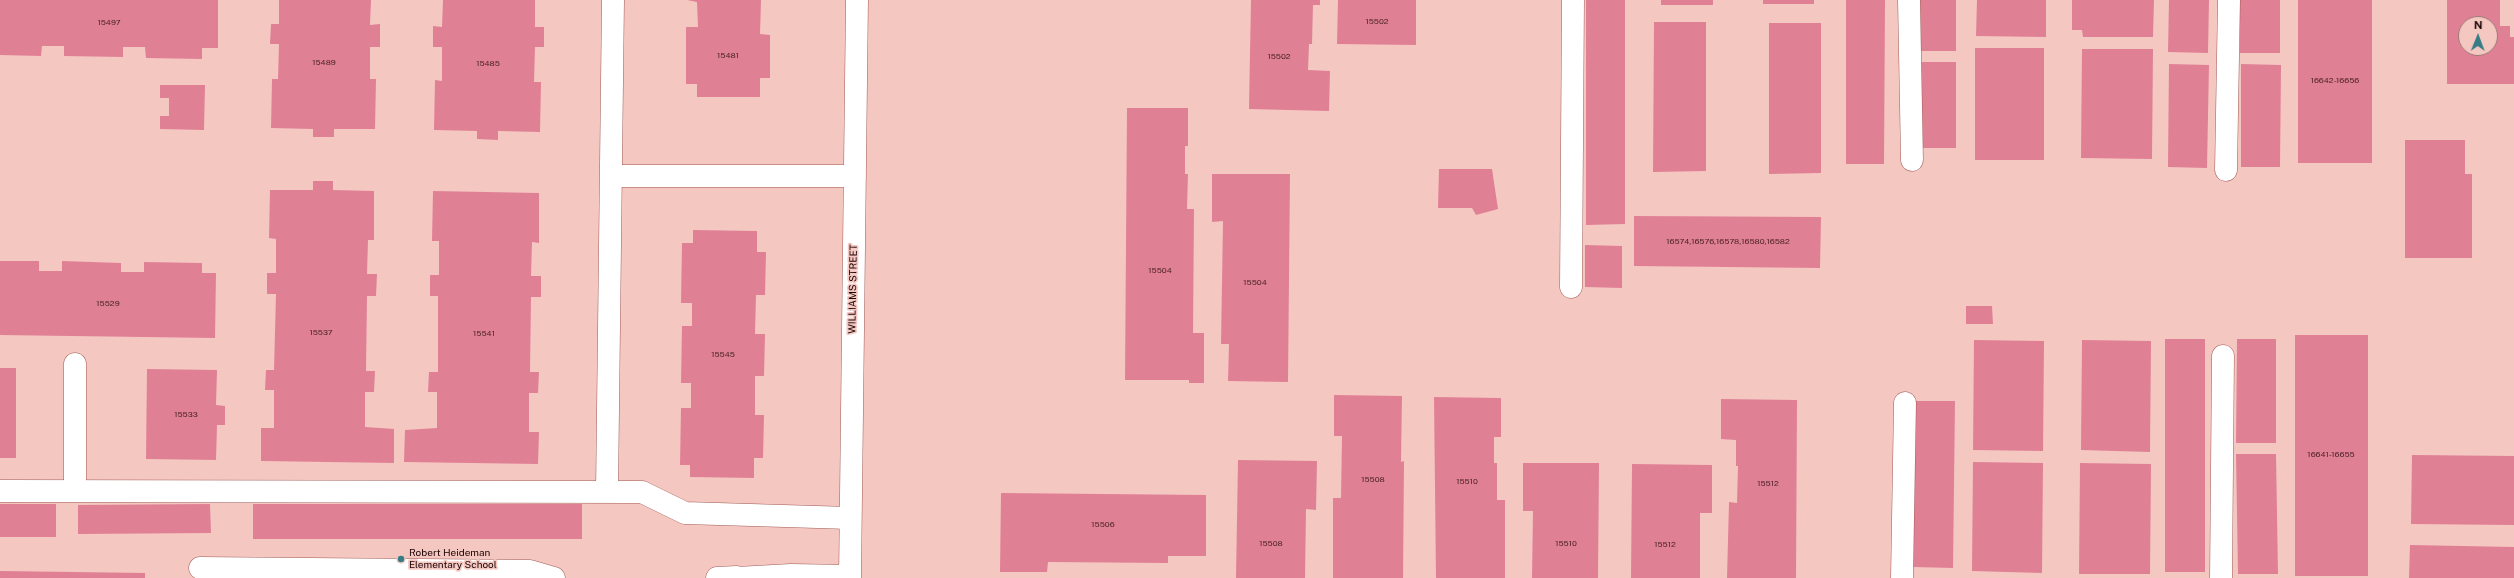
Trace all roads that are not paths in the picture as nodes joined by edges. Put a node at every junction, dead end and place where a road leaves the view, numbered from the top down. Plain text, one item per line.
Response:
1 (613, 0) edge
2 (857, 0) edge
3 (1573, 0) edge
4 (1909, 0) edge
5 (2229, 0) edge
6 (1912, 160) dead end
7 (2226, 170) dead end
8 (611, 176) junction
9 (855, 176) junction
10 (1571, 287) dead end
11 (2223, 356) dead end
12 (75, 364) dead end
13 (1905, 404) dead end
14 (0, 491) edge
15 (74, 491) junction
16 (607, 492) junction
17 (850, 518) junction
18 (200, 568) dead end
19 (850, 577) edge
20 (554, 578) edge
21 (731, 578) edge
22 (1902, 578) edge
23 (2221, 578) edge

1 - 8 street
2 - 9 street, WILLIAMS STREET
3 - 10 street
4 - 6 street
5 - 7 street
8 - 9 street
8 - 16 street
9 - 17 street, WILLIAMS STREET
11 - 23 street
12 - 15 street
13 - 22 street
14 - 15 street
15 - 16 street
16 - 17 street
17 - 19 street, WILLIAMS STREET
18 - 20 street
19 - 21 street

